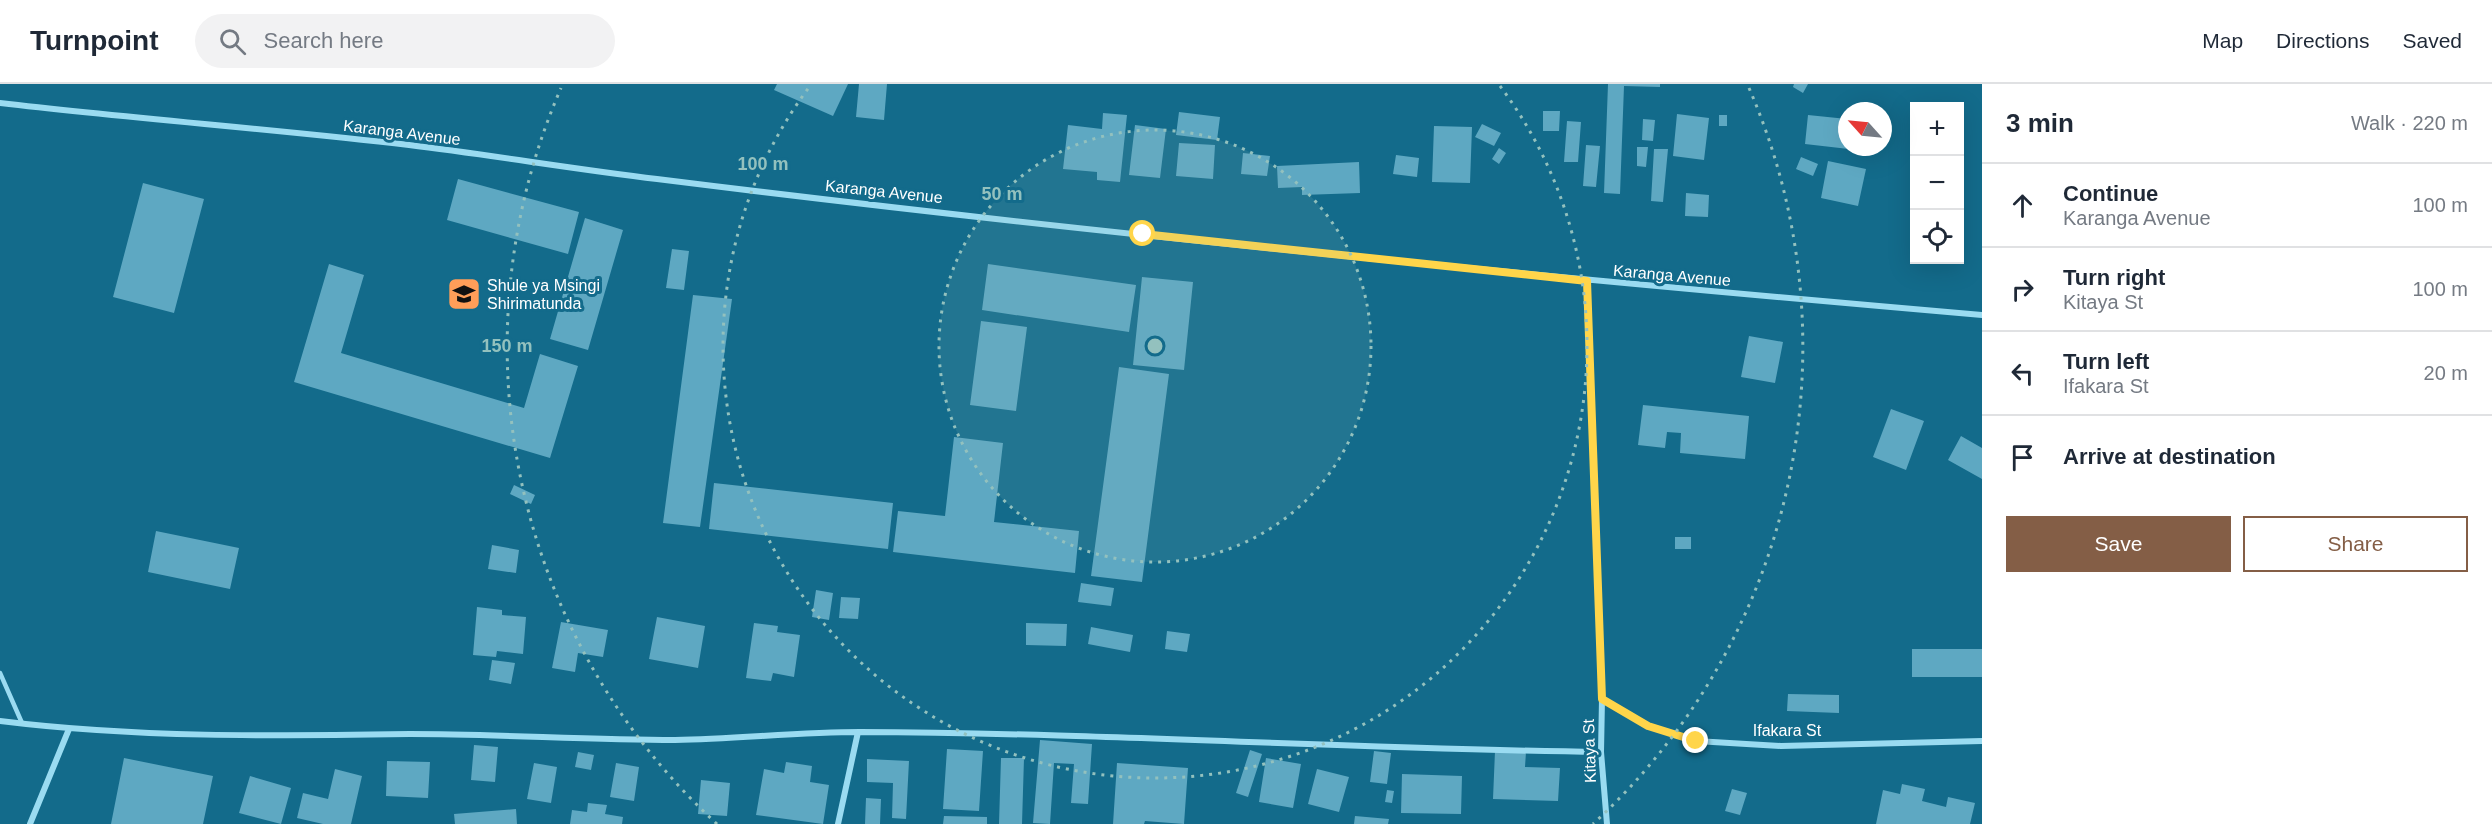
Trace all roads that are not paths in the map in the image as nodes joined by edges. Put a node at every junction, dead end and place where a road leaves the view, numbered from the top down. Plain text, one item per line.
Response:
1 (0, 102) edge
2 (1587, 281) junction
3 (1982, 315) edge
4 (0, 673) edge
5 (1602, 699) junction
6 (0, 721) edge
7 (22, 723) junction
8 (69, 729) junction
9 (858, 732) junction
10 (1982, 741) edge
11 (1601, 752) junction
12 (30, 824) edge
13 (838, 824) edge
14 (1607, 824) edge

1 - 2 street, Karanga Avenue
2 - 3 street, Karanga Avenue
2 - 5 street, Kitaya St
4 - 7 lane
5 - 10 street, Ifakara St
5 - 11 street, Kitaya St
6 - 7 street
7 - 8 street
8 - 9 street
8 - 12 street
9 - 11 street
9 - 13 street
11 - 14 street, Kitaya St

